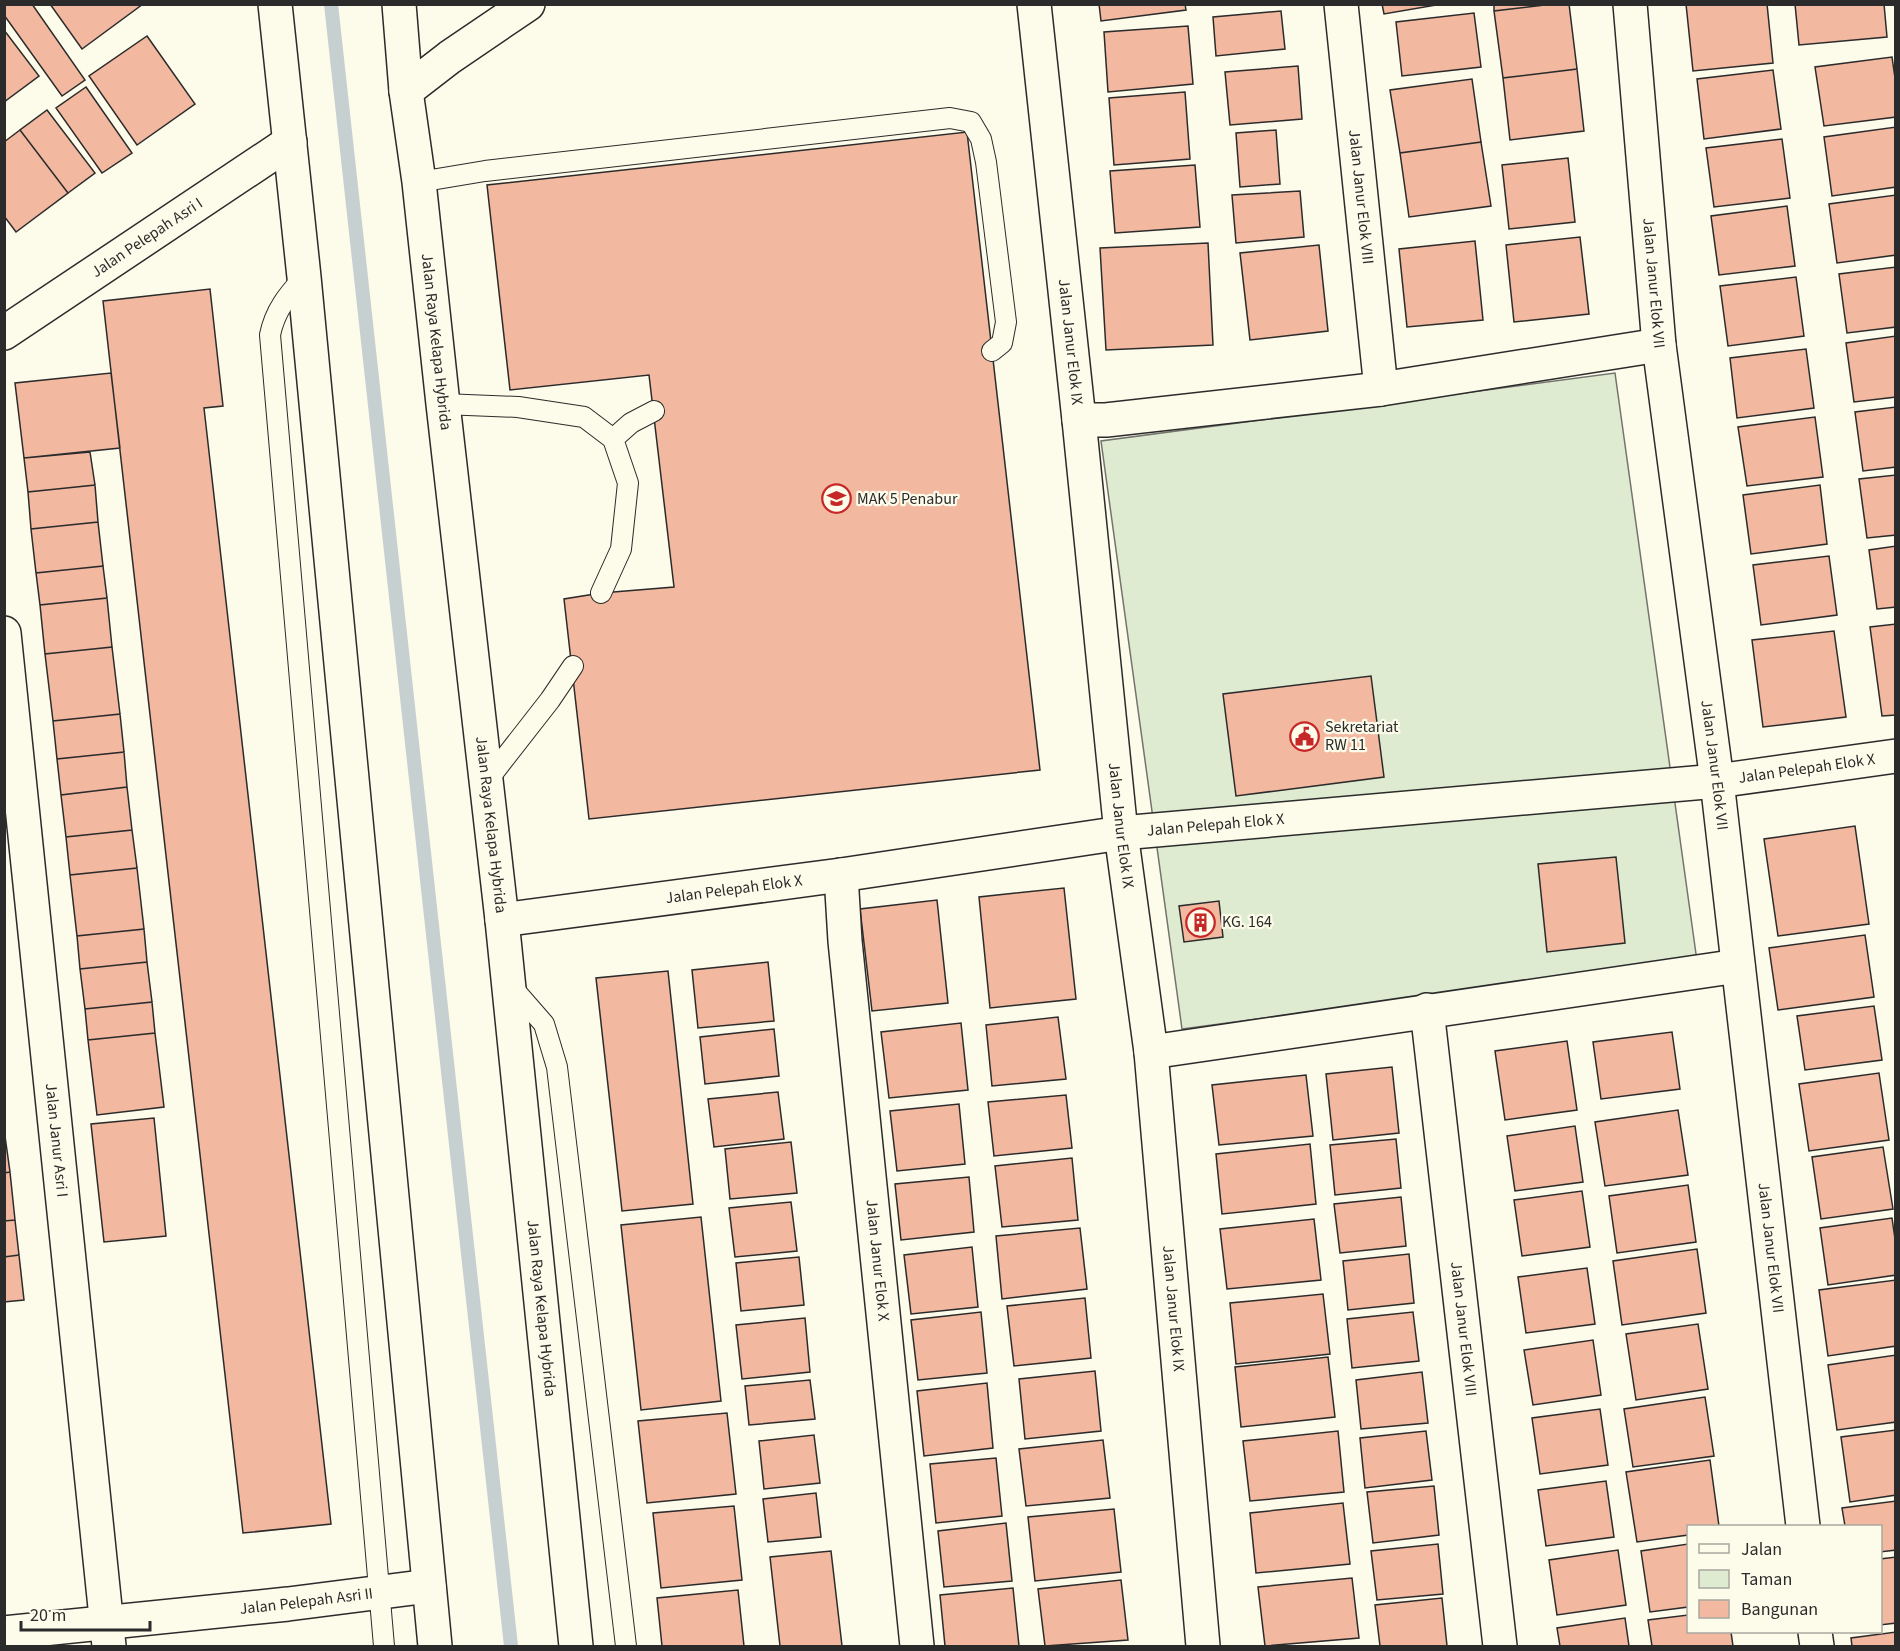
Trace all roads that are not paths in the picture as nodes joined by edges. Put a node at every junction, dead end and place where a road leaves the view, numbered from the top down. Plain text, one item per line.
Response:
1 (275, 4) edge
2 (399, 4) edge
3 (528, 4) edge
4 (1034, 4) edge
5 (1341, 4) edge
6 (1630, 4) edge
7 (406, 91) junction
8 (290, 142) junction
9 (419, 182) junction
10 (304, 277) junction
11 (4, 333) edge
12 (1659, 345) junction
13 (992, 351) dead end
14 (1381, 389) junction
15 (443, 404) junction
16 (654, 411) dead end
17 (1079, 420) junction
18 (613, 439) junction
19 (601, 593) dead end
20 (4, 633) edge
21 (573, 666) dead end
22 (1896, 756) edge
23 (1716, 780) junction
24 (486, 782) junction
25 (1120, 833) junction
26 (841, 875) junction
27 (502, 920) junction
28 (1738, 966) junction
29 (509, 983) junction
30 (1427, 1010) junction
31 (1151, 1052) junction
32 (1803, 1525) edge
33 (429, 1586) junction
34 (378, 1591) junction
35 (4, 1633) edge
36 (108, 1634) edge
37 (384, 1647) edge
38 (435, 1647) edge
39 (576, 1647) edge
40 (626, 1647) edge
41 (917, 1647) edge
42 (1203, 1647) edge
43 (1500, 1647) edge

1 - 8 street
2 - 7 street, Jalan Raya Kelapa Hybrida
3 - 7 street
4 - 17 street, Jalan Janur Elok IX
5 - 14 street, Jalan Janur Elok VIII
6 - 12 street, Jalan Janur Elok VII
7 - 9 street, Jalan Raya Kelapa Hybrida
8 - 10 street
8 - 11 street, Jalan Pelepah Asri I
9 - 13 lane
9 - 15 street, Jalan Raya Kelapa Hybrida
10 - 33 street
10 - 34 lane
12 - 14 street
12 - 23 street, Jalan Janur Elok VII
14 - 17 street
15 - 18 lane
15 - 24 street, Jalan Raya Kelapa Hybrida
16 - 18 lane
17 - 25 street, Jalan Janur Elok IX
18 - 19 lane
20 - 36 street, Jalan Janur Asri I
21 - 24 lane
22 - 23 street, Jalan Pelepah Elok X
23 - 25 street, Jalan Pelepah Elok X
23 - 28 street, Jalan Janur Elok VII
24 - 27 street, Jalan Raya Kelapa Hybrida
25 - 26 street, Jalan Pelepah Elok X
25 - 31 street, Jalan Janur Elok IX
26 - 27 street, Jalan Pelepah Elok X
26 - 41 street, Jalan Janur Elok X
27 - 29 street, Jalan Raya Kelapa Hybrida
28 - 30 street
28 - 32 street, Jalan Janur Elok VII
29 - 39 street, Jalan Raya Kelapa Hybrida
29 - 40 lane
30 - 31 street
30 - 43 street, Jalan Janur Elok VIII
31 - 42 street, Jalan Janur Elok IX
33 - 34 street, Jalan Pelepah Asri II
33 - 38 street
34 - 36 street, Jalan Pelepah Asri II
34 - 37 lane
35 - 36 street, Jalan Pelepah Asri II

